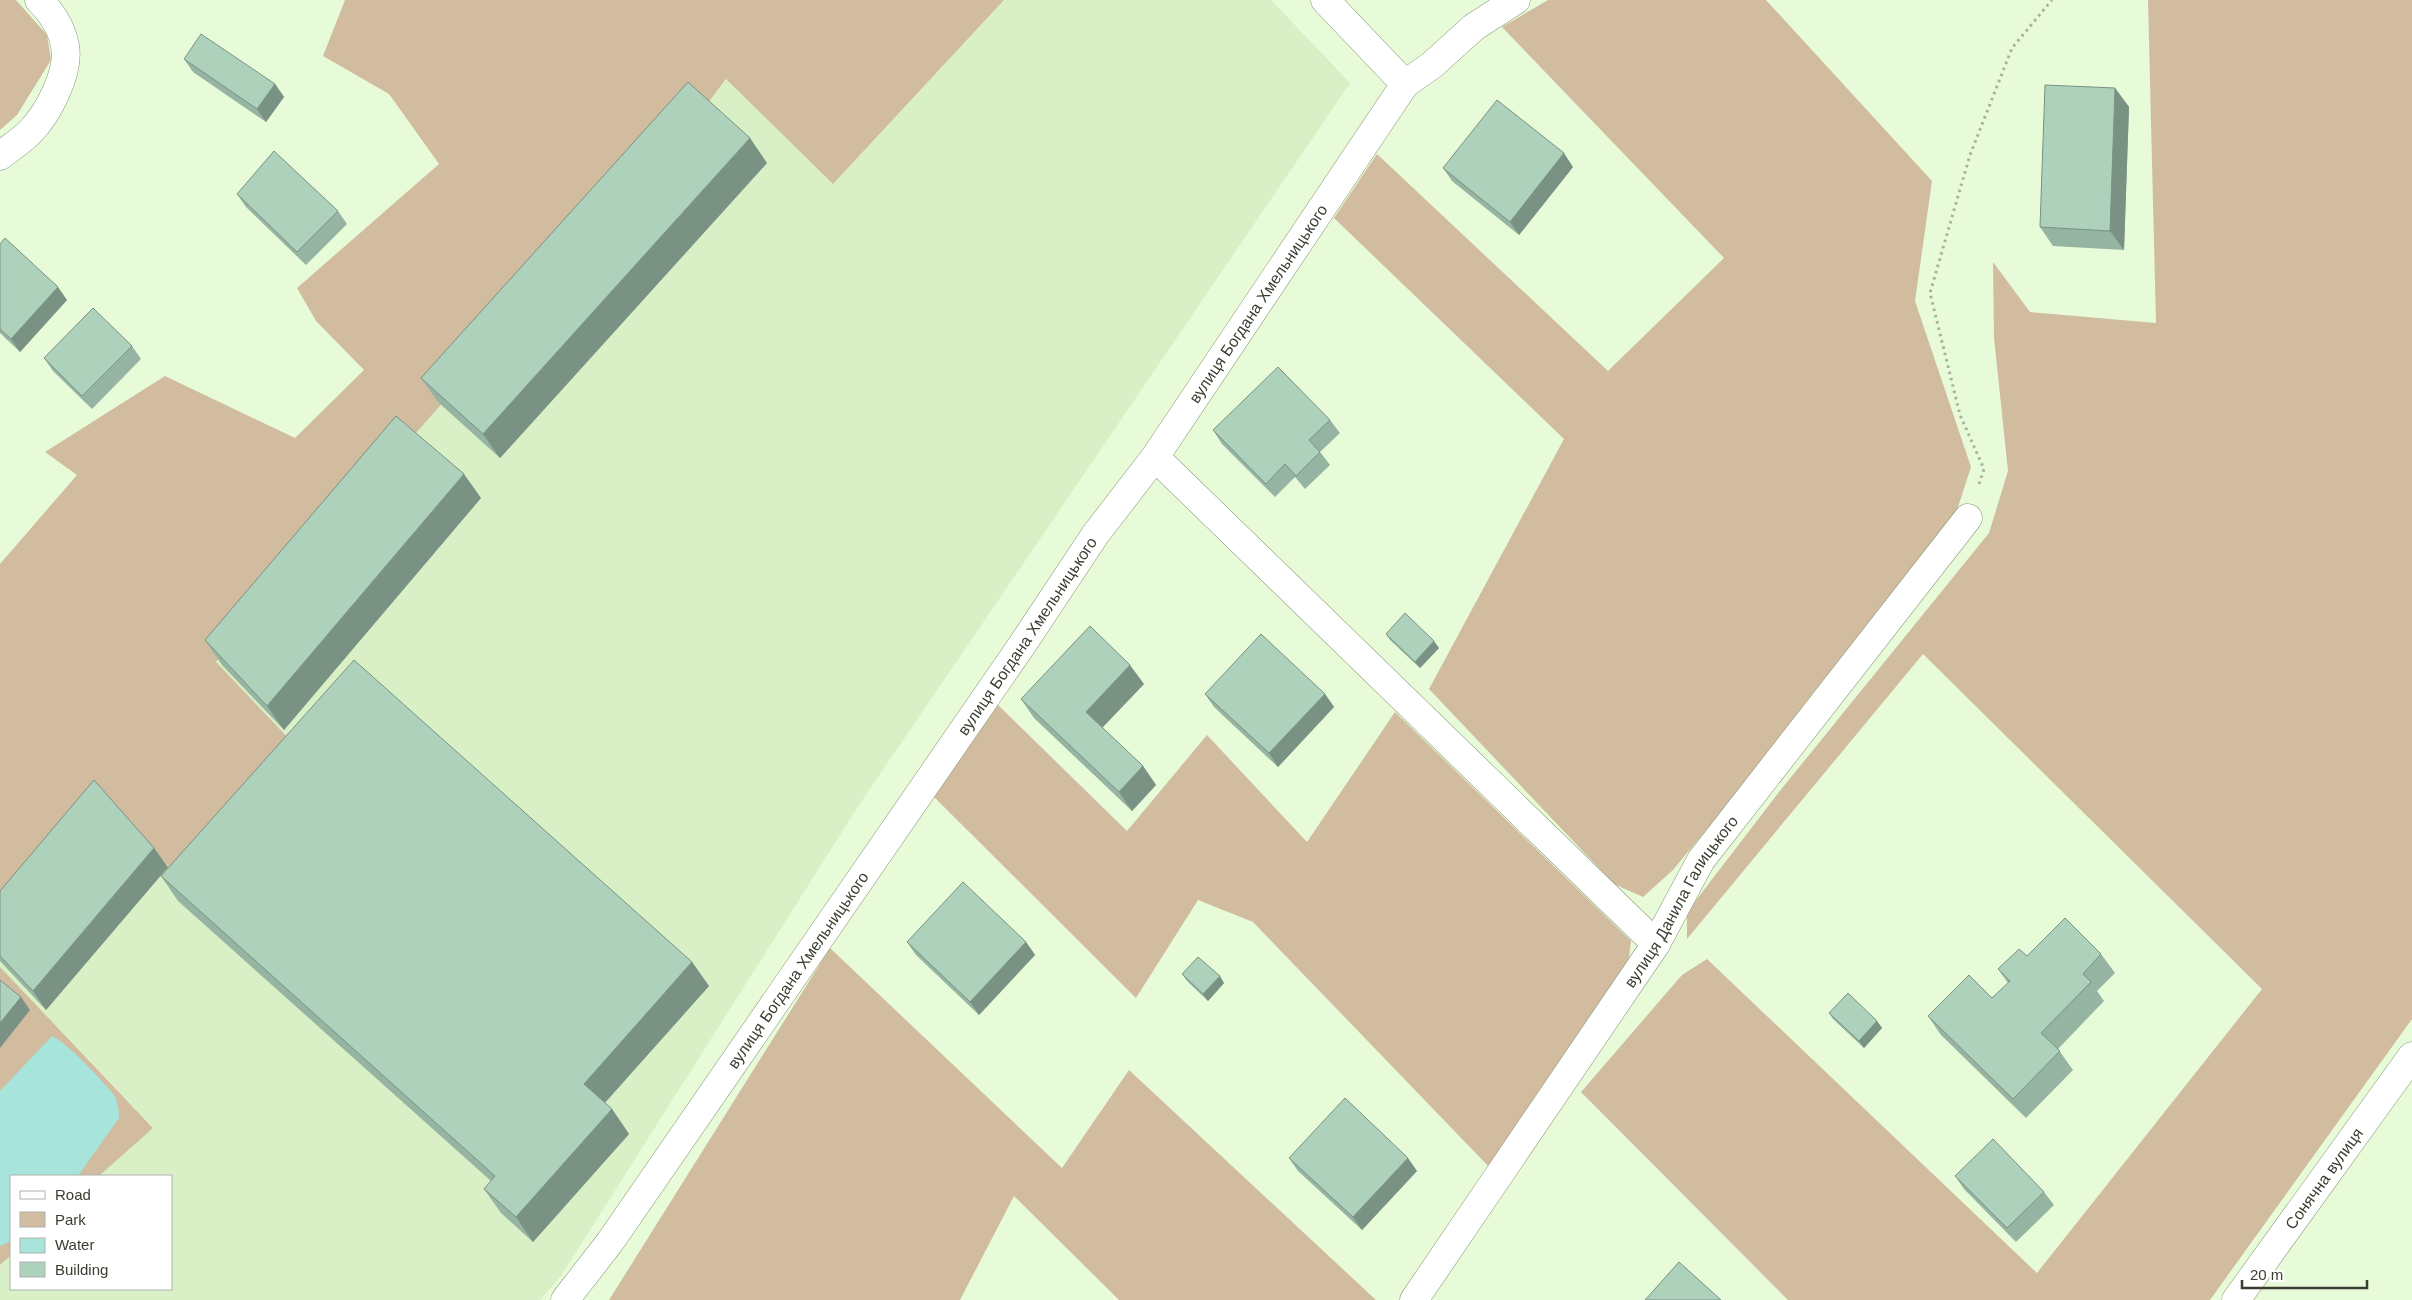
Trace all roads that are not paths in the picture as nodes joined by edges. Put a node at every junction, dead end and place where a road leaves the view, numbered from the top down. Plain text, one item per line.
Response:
1 (39, 0) edge
2 (1325, 0) edge
3 (1516, 0) edge
4 (1405, 84) junction
5 (0, 156) edge
6 (1155, 457) junction
7 (1968, 518) road end
8 (1656, 944) junction
9 (2412, 1056) edge
10 (565, 1300) edge
11 (1414, 1300) edge
12 (2236, 1300) edge

1 - 5 street
2 - 4 street
3 - 4 street, вулиця Богдана Хмельницького
4 - 6 street, вулиця Богдана Хмельницького
6 - 8 street
6 - 10 street, вулиця Богдана Хмельницького
7 - 8 street, вулиця Данила Галицького
8 - 11 street, вулиця Данила Галицького
9 - 12 street, Сонячна вулиця

